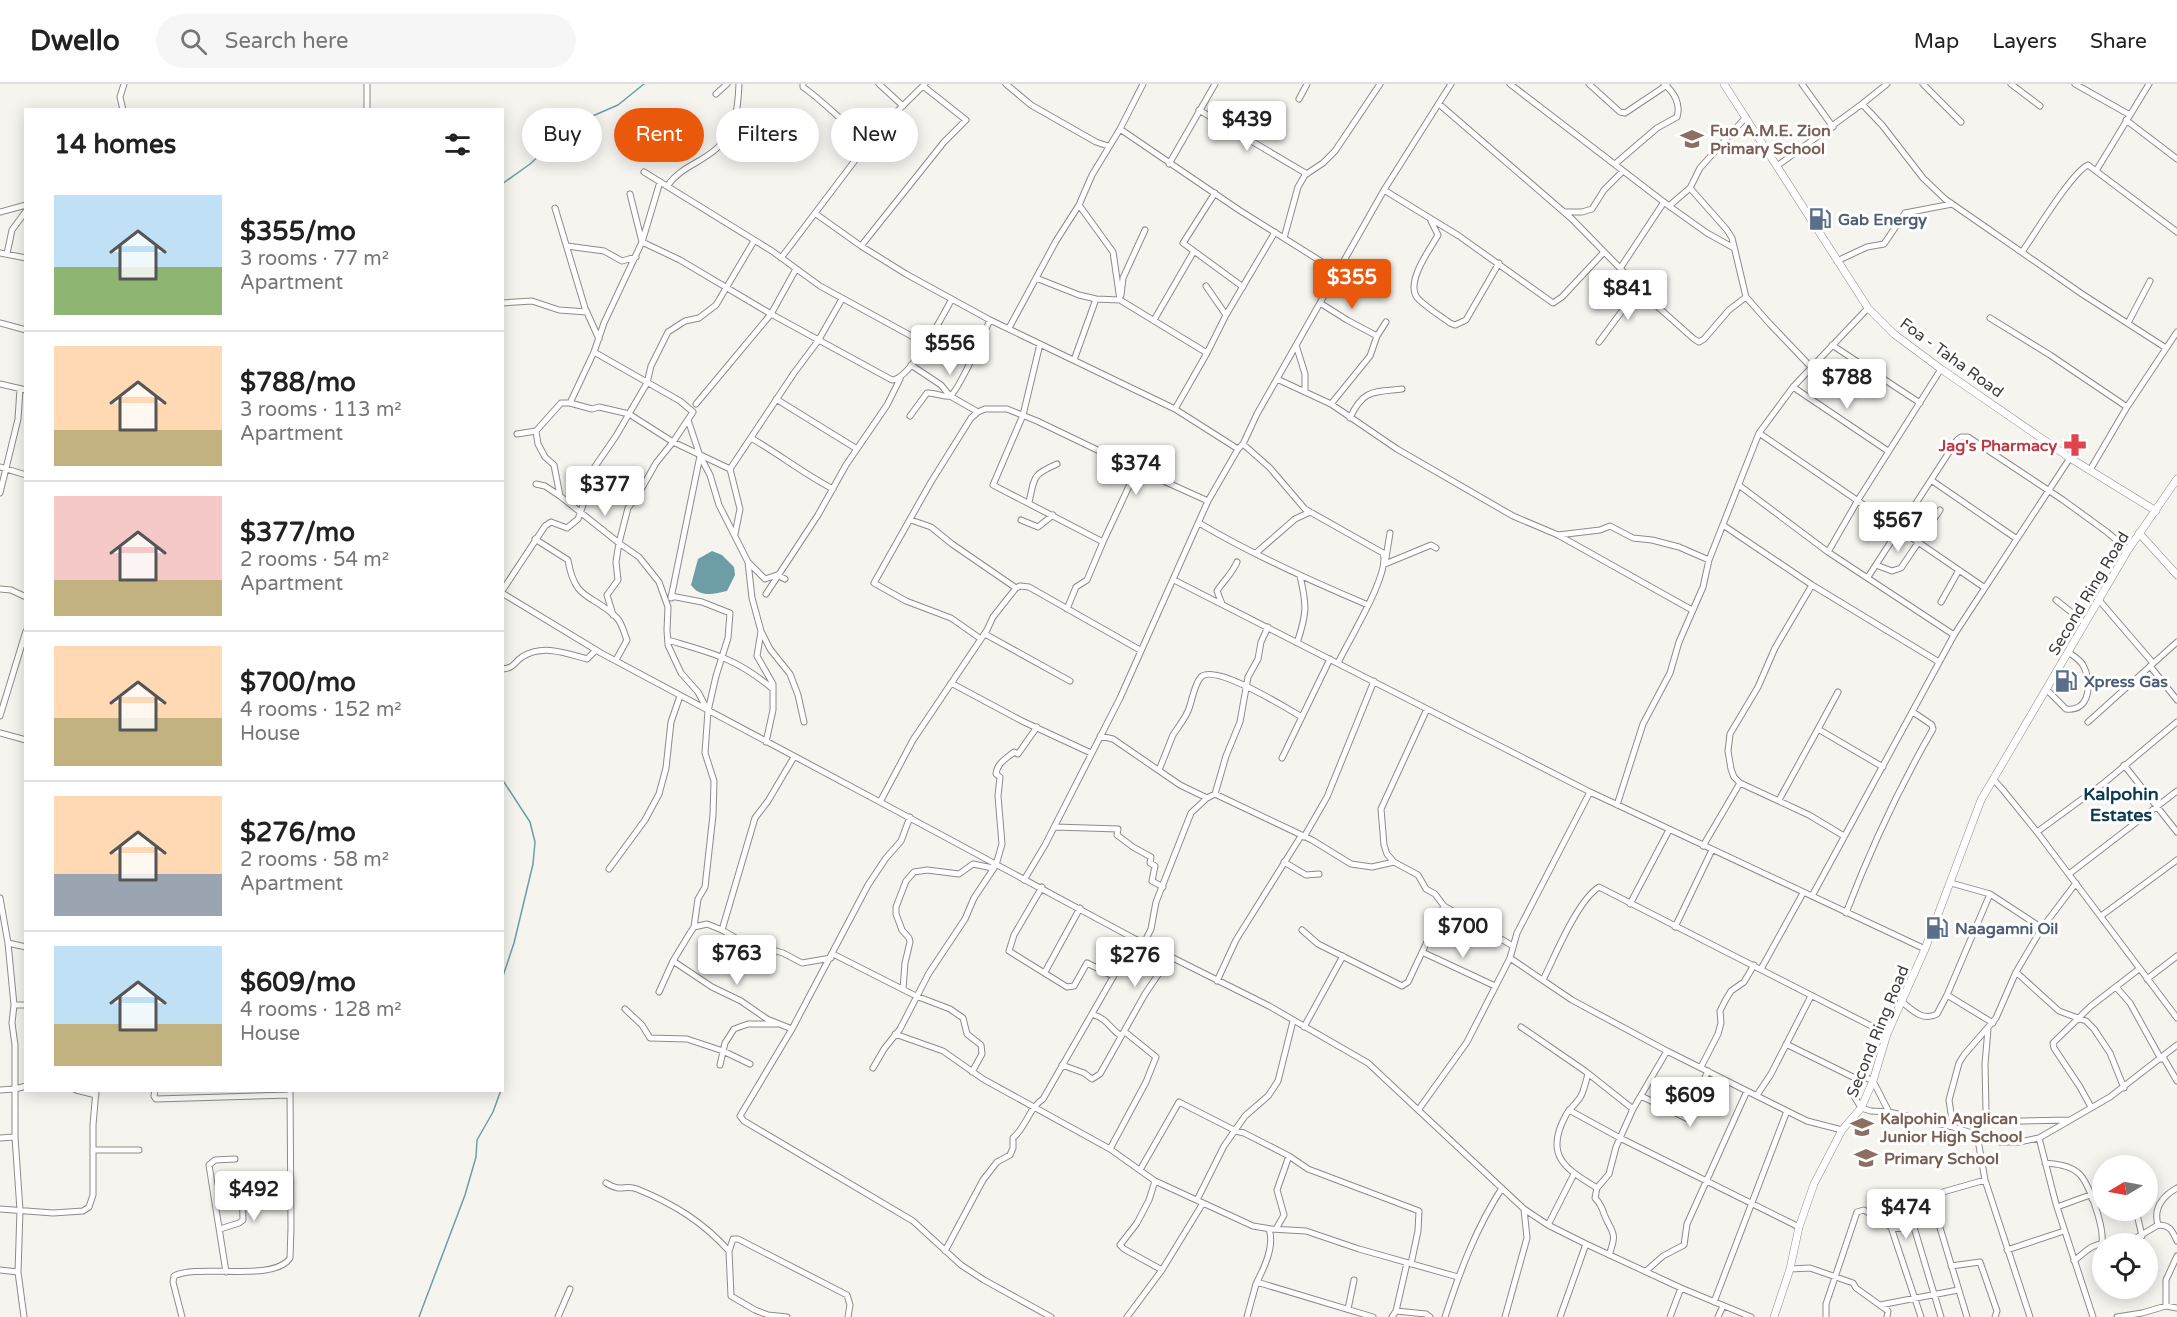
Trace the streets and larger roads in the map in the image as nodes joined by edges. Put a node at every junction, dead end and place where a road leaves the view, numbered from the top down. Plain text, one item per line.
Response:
1 (124, 84) edge
2 (367, 84) edge
3 (727, 84) edge
4 (739, 84) edge
5 (803, 84) edge
6 (879, 84) edge
7 (1006, 84) edge
8 (1143, 84) edge
9 (1215, 84) edge
10 (1307, 84) edge
11 (1380, 84) edge
12 (1451, 84) edge
13 (1510, 84) edge
14 (1589, 84) edge
15 (1724, 84) edge
16 (1802, 84) edge
17 (1887, 84) edge
18 (1923, 84) edge
19 (2011, 84) edge
20 (2075, 84) edge
21 (2150, 84) edge
22 (924, 85) edge
23 (1666, 85) edge
24 (716, 94) dead end
25 (1299, 99) dead end
26 (1439, 104) junction
27 (1862, 104) junction
28 (903, 106) joint
29 (2040, 106) dead end
30 (123, 108) edge
31 (367, 108) edge
32 (831, 109) edge
33 (1199, 110) junction
34 (1746, 117) junction
35 (2128, 118) junction
36 (1961, 122) dead end
37 (1833, 127) junction
38 (1120, 129) junction
39 (1108, 146) junction
40 (2177, 159) edge
41 (856, 162) edge
42 (1169, 164) junction
43 (1615, 164) junction
44 (1777, 166) junction
45 (1623, 171) junction
46 (2096, 171) junction
47 (644, 172) dead end
48 (1307, 174) junction
49 (660, 182) junction
50 (666, 186) junction
51 (1690, 188) junction
52 (1384, 190) junction
53 (1215, 193) junction
54 (630, 194) dead end
55 (1667, 204) junction
56 (1952, 204) junction
57 (24, 205) edge
58 (1079, 205) junction
59 (555, 208) dead end
60 (0, 212) edge
61 (1565, 212) junction
62 (24, 214) edge
63 (816, 214) junction
64 (1431, 219) junction
65 (1145, 230) dead end
66 (1275, 232) junction
67 (2177, 232) edge
68 (1284, 238) junction
69 (754, 241) junction
70 (642, 242) junction
71 (567, 246) junction
72 (861, 246) junction
73 (1734, 249) junction
74 (1194, 251) junction
75 (1604, 252) junction
76 (2022, 252) junction
77 (0, 253) edge
78 (8, 254) junction
79 (636, 257) junction
80 (24, 258) edge
81 (782, 258) junction
82 (1837, 261) junction
83 (1499, 263) junction
84 (1621, 267) junction
85 (796, 268) junction
86 (1338, 272) junction
87 (1035, 278) junction
88 (2150, 281) dead end
89 (1206, 286) dead end
90 (1242, 287) junction
91 (727, 288) junction
92 (1639, 288) junction
93 (1746, 297) junction
94 (842, 299) junction
95 (952, 299) junction
96 (1096, 299) junction
97 (1120, 300) junction
98 (504, 303) edge
99 (1320, 303) junction
100 (1868, 308) junction
101 (587, 312) junction
102 (771, 314) junction
103 (1226, 315) junction
104 (1990, 318) dead end
105 (990, 320) junction
106 (1154, 320) junction
107 (1386, 322) dead end
108 (0, 323) edge
109 (2128, 323) junction
110 (1009, 328) junction
111 (24, 329) edge
112 (2177, 332) edge
113 (1377, 336) junction
114 (599, 339) junction
115 (818, 341) junction
116 (1599, 342) dead end
117 (926, 344) junction
118 (1040, 344) junction
119 (1296, 345) junction
120 (1832, 345) junction
121 (2166, 348) junction
122 (594, 352) junction
123 (1207, 353) junction
124 (1074, 360) junction
125 (911, 365) junction
126 (1811, 367) junction
127 (1941, 369) junction
128 (900, 379) junction
129 (1277, 379) junction
130 (648, 382) junction
131 (0, 384) edge
132 (1793, 387) junction
133 (1402, 389) dead end
134 (23, 390) edge
135 (1305, 392) junction
136 (950, 396) junction
137 (776, 399) junction
138 (570, 403) junction
139 (1920, 403) junction
140 (696, 404) dead end
141 (1331, 404) junction
142 (2127, 407) junction
143 (1175, 410) junction
144 (978, 412) junction
145 (629, 414) junction
146 (1023, 415) junction
147 (910, 416) dead end
148 (1350, 418) junction
149 (688, 420) junction
150 (536, 431) junction
151 (1760, 433) junction
152 (517, 434) dead end
153 (751, 438) junction
154 (673, 442) junction
155 (1243, 444) junction
156 (857, 449) junction
157 (1238, 449) junction
158 (1888, 451) junction
159 (700, 456) junction
160 (2070, 458) junction
161 (1057, 464) dead end
162 (2, 468) edge
163 (730, 469) junction
164 (1137, 469) junction
165 (2090, 470) junction
166 (24, 474) edge
167 (2177, 479) edge
168 (1931, 480) junction
169 (536, 484) dead end
170 (1740, 486) junction
171 (833, 489) junction
172 (2048, 491) junction
173 (0, 493) edge
174 (560, 496) junction
175 (1858, 500) junction
176 (1208, 501) junction
177 (1029, 502) junction
178 (1940, 510) dead end
179 (2156, 511) junction
180 (581, 513) junction
181 (1311, 513) junction
182 (1053, 515) junction
183 (911, 520) junction
184 (1021, 520) dead end
185 (1200, 523) junction
186 (1723, 525) junction
187 (1899, 528) junction
188 (1390, 533) dead end
189 (2139, 533) junction
190 (735, 534) junction
191 (1558, 535) junction
192 (536, 539) junction
193 (2017, 539) junction
194 (1103, 542) junction
195 (619, 543) junction
196 (1919, 543) junction
197 (1436, 548) dead end
198 (2128, 550) junction
199 (1828, 552) junction
200 (1256, 553) junction
201 (1709, 560) junction
202 (748, 562) junction
203 (1237, 562) dead end
204 (1385, 564) junction
205 (1876, 565) junction
206 (1959, 570) junction
207 (777, 575) junction
208 (2177, 575) edge
209 (1300, 576) junction
210 (1868, 577) junction
211 (785, 579) dead end
212 (1174, 580) junction
213 (1812, 585) junction
214 (1016, 588) junction
215 (1984, 588) junction
216 (0, 589) edge
217 (504, 589) edge
218 (504, 593) edge
219 (766, 594) dead end
220 (24, 596) edge
221 (671, 596) junction
222 (2098, 599) junction
223 (2056, 600) dead end
224 (1941, 602) dead end
225 (1223, 605) junction
226 (1368, 605) junction
227 (668, 607) junction
228 (1067, 609) junction
229 (1692, 610) junction
230 (613, 615) junction
231 (2085, 623) junction
232 (1268, 627) junction
233 (761, 631) junction
234 (1954, 635) junction
235 (983, 636) junction
236 (24, 638) edge
237 (668, 640) junction
238 (2177, 642) edge
239 (1297, 643) junction
240 (1140, 650) junction
241 (597, 651) junction
242 (2068, 652) junction
243 (722, 656) junction
244 (1330, 659) junction
245 (616, 660) junction
246 (1939, 662) junction
247 (1338, 663) junction
248 (2151, 665) junction
249 (504, 669) edge
250 (1070, 681) dead end
251 (1374, 681) junction
252 (951, 682) junction
253 (1247, 686) junction
254 (773, 688) junction
255 (2046, 689) junction
256 (1838, 692) dead end
257 (680, 696) junction
258 (2177, 700) edge
259 (1427, 709) junction
260 (708, 711) junction
261 (1912, 712) junction
262 (0, 716) edge
263 (1302, 717) junction
264 (804, 722) dead end
265 (2088, 722) dead end
266 (2177, 722) edge
267 (1037, 727) junction
268 (1818, 729) junction
269 (0, 733) edge
270 (1100, 736) junction
271 (24, 739) edge
272 (766, 742) junction
273 (1091, 753) junction
274 (794, 757) junction
275 (1282, 758) dead end
276 (2124, 765) junction
277 (1883, 767) junction
278 (1159, 770) junction
279 (1993, 779) junction
280 (1740, 783) junction
281 (2177, 791) edge
282 (1590, 792) junction
283 (1215, 794) junction
284 (1207, 798) junction
285 (1779, 800) junction
286 (880, 802) junction
287 (1617, 805) junction
288 (2157, 807) junction
289 (910, 817) junction
290 (1055, 826) junction
291 (1669, 830) junction
292 (2037, 832) junction
293 (2177, 832) edge
294 (1302, 836) junction
295 (1844, 836) junction
296 (1703, 846) junction
297 (1712, 850) junction
298 (2177, 860) edge
299 (1284, 862) junction
300 (1394, 862) junction
301 (994, 867) junction
302 (609, 869) dead end
303 (1319, 874) dead end
304 (2069, 874) junction
305 (1024, 880) junction
306 (1951, 883) junction
307 (2076, 883) junction
308 (1042, 887) junction
309 (1163, 887) junction
310 (1803, 893) junction
311 (1990, 894) junction
312 (1812, 896) junction
313 (0, 898) edge
314 (1630, 904) junction
315 (1444, 906) junction
316 (1080, 908) junction
317 (1846, 913) junction
318 (2101, 916) junction
319 (694, 927) junction
320 (1675, 927) junction
321 (2042, 928) junction
322 (722, 930) junction
323 (1302, 930) dead end
324 (1135, 939) junction
325 (8, 943) junction
326 (1144, 943) junction
327 (1513, 946) junction
328 (24, 947) edge
329 (1925, 950) junction
330 (1422, 952) junction
331 (832, 956) junction
332 (1344, 956) junction
333 (2177, 956) edge
334 (1170, 957) junction
335 (1510, 958) junction
336 (673, 961) junction
337 (1754, 965) junction
338 (1761, 969) junction
339 (2139, 969) junction
340 (1045, 972) junction
341 (2016, 972) junction
342 (1113, 976) junction
343 (2147, 979) junction
344 (1543, 980) junction
345 (1217, 981) junction
346 (1495, 986) junction
347 (2116, 987) junction
348 (903, 988) junction
349 (659, 992) dead end
350 (1947, 995) junction
351 (916, 996) junction
352 (1811, 996) junction
353 (1901, 1001) junction
354 (14, 1005) junction
355 (24, 1005) edge
356 (625, 1010) dead end
357 (1092, 1014) junction
358 (2177, 1018) edge
359 (2077, 1019) junction
360 (1293, 1021) junction
361 (1993, 1023) junction
362 (780, 1024) junction
363 (1304, 1027) junction
364 (1521, 1027) dead end
365 (792, 1029) junction
366 (1988, 1029) junction
367 (895, 1034) junction
368 (1123, 1034) junction
369 (1887, 1034) junction
370 (1786, 1044) junction
371 (2177, 1045) edge
372 (723, 1051) junction
373 (1667, 1051) junction
374 (2162, 1058) junction
375 (750, 1064) dead end
376 (720, 1065) dead end
377 (1062, 1065) junction
378 (1701, 1067) junction
379 (873, 1068) dead end
380 (1708, 1071) junction
381 (972, 1072) junction
382 (1588, 1074) junction
383 (1857, 1079) junction
384 (1873, 1081) junction
385 (2177, 1081) edge
386 (24, 1087) edge
387 (2124, 1088) junction
388 (15, 1089) junction
389 (0, 1090) edge
390 (1747, 1091) junction
391 (155, 1092) edge
392 (96, 1093) edge
393 (290, 1093) edge
394 (1757, 1095) junction
395 (1641, 1096) junction
396 (1043, 1099) junction
397 (1033, 1105) junction
398 (2091, 1107) junction
399 (1861, 1108) junction
400 (1419, 1109) junction
401 (1633, 1109) junction
402 (1569, 1110) junction
403 (1044, 1111) junction
404 (1787, 1111) junction
405 (1986, 1111) dead end
406 (1889, 1112) junction
407 (2070, 1120) junction
408 (1953, 1124) junction
409 (1842, 1130) junction
410 (1236, 1131) junction
411 (1977, 1134) junction
412 (15, 1137) junction
413 (0, 1138) edge
414 (1620, 1138) junction
415 (2039, 1138) junction
416 (1110, 1149) junction
417 (93, 1150) junction
418 (139, 1150) dead end
419 (1289, 1156) junction
420 (236, 1159) dead end
421 (2045, 1163) junction
422 (1140, 1170) junction
423 (1574, 1174) junction
424 (1985, 1180) junction
425 (1155, 1181) junction
426 (1706, 1182) junction
427 (606, 1183) dead end
428 (242, 1186) dead end
429 (1502, 1188) junction
430 (1597, 1188) junction
431 (2177, 1188) edge
432 (2091, 1197) junction
433 (1931, 1198) junction
434 (1200, 1201) junction
435 (1751, 1205) junction
436 (2057, 1207) junction
437 (0, 1209) edge
438 (1524, 1209) junction
439 (20, 1210) junction
440 (1912, 1224) junction
441 (1548, 1225) junction
442 (2158, 1225) junction
443 (1799, 1227) junction
444 (1891, 1227) junction
445 (220, 1228) junction
446 (1269, 1228) junction
447 (1276, 1229) junction
448 (2064, 1230) junction
449 (2102, 1233) edge
450 (2146, 1233) edge
451 (2177, 1240) edge
452 (1586, 1244) junction
453 (2092, 1247) edge
454 (2007, 1250) junction
455 (729, 1251) junction
456 (945, 1251) junction
457 (1609, 1254) junction
458 (2177, 1256) edge
459 (2074, 1260) junction
460 (1409, 1264) junction
461 (1951, 1266) junction
462 (1790, 1269) junction
463 (0, 1270) edge
464 (1162, 1270) junction
465 (1646, 1271) junction
466 (18, 1272) junction
467 (226, 1272) junction
468 (1834, 1276) junction
469 (1458, 1277) junction
470 (1354, 1280) dead end
471 (1256, 1284) junction
472 (1682, 1288) junction
473 (570, 1289) dead end
474 (1958, 1290) junction
475 (1934, 1295) junction
476 (1915, 1299) junction
477 (1714, 1302) junction
478 (1880, 1305) junction
479 (1723, 1306) junction
480 (2166, 1306) junction
481 (2177, 1308) edge
482 (1348, 1309) junction
483 (1396, 1311) junction
484 (1966, 1316) edge
485 (24, 1317) edge
486 (182, 1317) edge
487 (558, 1317) edge
488 (787, 1317) edge
489 (848, 1317) edge
490 (1051, 1317) edge
491 (1127, 1317) edge
492 (1247, 1317) edge
493 (1373, 1317) edge
494 (1392, 1317) edge
495 (1430, 1317) edge
496 (1445, 1317) edge
497 (1505, 1317) edge
498 (1560, 1317) edge
499 (1670, 1317) edge
500 (1718, 1317) edge
501 (1751, 1317) edge
502 (1774, 1317) edge
503 (1826, 1317) edge
504 (1887, 1317) edge
505 (1921, 1317) edge
506 (1941, 1317) edge
507 (1958, 1317) edge
508 (1995, 1317) edge
509 (2030, 1317) edge
510 (2093, 1317) edge
511 (2117, 1317) edge

1 - 30 street
2 - 31 street
3 - 24 street
4 - 50 street
5 - 32 street
6 - 28 street
7 - 39 street
8 - 38 street
9 - 33 street
10 - 25 street
11 - 48 street
12 - 26 street
13 - 43 street
14 - 23 street
15 - 34 street, Foa - Taha Road
16 - 37 street
17 - 27 street
18 - 36 street
19 - 29 street
20 - 35 street
21 - 35 street
22 - 28 street
22 - 72 street
23 - 43 street
26 - 52 street
26 - 61 street
27 - 37 street
27 - 56 street
33 - 42 street
33 - 48 street
34 - 44 street, Foa - Taha Road
34 - 51 street
35 - 40 street
35 - 46 street
37 - 44 street
38 - 39 street
38 - 42 street
39 - 58 street
41 - 63 street
42 - 53 street
43 - 45 street
44 - 82 street, Foa - Taha Road
45 - 55 street
45 - 61 street
46 - 67 street
46 - 76 street
47 - 49 street
48 - 68 street
49 - 50 street
49 - 70 street
50 - 69 street
51 - 55 street
51 - 73 street
52 - 64 street
52 - 86 street
53 - 66 street
53 - 74 street
54 - 70 street
55 - 73 street
55 - 84 street
56 - 76 street
56 - 82 street
57 - 60 street
58 - 87 street
58 - 97 street
59 - 71 street
61 - 75 street
62 - 78 street
63 - 72 street
63 - 81 street
64 - 83 street
64 - 83 street
65 - 97 street
66 - 68 street
66 - 90 street
68 - 86 street
69 - 81 street
69 - 91 street
70 - 79 street
70 - 91 street
71 - 79 street
71 - 101 street
72 - 95 street
73 - 93 street
74 - 90 street
74 - 106 street
75 - 83 street
75 - 84 street
76 - 109 street
77 - 78 street
78 - 80 street
79 - 114 street
81 - 85 street
82 - 100 street, Foa - Taha Road
84 - 92 street
85 - 94 street
85 - 102 street
86 - 99 street
87 - 96 street
87 - 110 street
88 - 109 street
89 - 103 street
90 - 103 street
91 - 102 street
91 - 130 street
92 - 93 street
92 - 116 street
93 - 126 street
94 - 115 street
94 - 117 street
95 - 105 street
95 - 117 street
96 - 97 street
96 - 124 street
97 - 106 street
98 - 101 street
99 - 113 street
99 - 119 street
100 - 120 street
100 - 127 street, Foa - Taha Road
101 - 114 street
102 - 115 street
102 - 140 street
103 - 123 street
104 - 142 street
105 - 110 street
105 - 136 street
106 - 123 street
107 - 113 street
108 - 111 street
109 - 121 street
110 - 118 street
112 - 121 street
113 - 141 street
114 - 122 street
115 - 128 street
115 - 137 street
117 - 125 street
118 - 124 street
118 - 146 street
119 - 129 street
119 - 135 street
120 - 126 street
120 - 139 street
121 - 142 street
122 - 130 street
122 - 138 street
123 - 143 street
124 - 143 street
125 - 128 street
125 - 136 street
126 - 132 street
127 - 139 street
127 - 160 street, Foa - Taha Road
128 - 156 street
129 - 135 street
129 - 155 street
130 - 145 street
130 - 149 street
131 - 134 street
132 - 151 street
132 - 158 street
133 - 148 street
134 - 162 street
135 - 141 street
136 - 144 street
136 - 147 street
137 - 153 street
137 - 156 street
138 - 145 street
138 - 150 street
139 - 158 street
141 - 148 street
142 - 165 street
143 - 157 street
144 - 146 street
144 - 183 street
145 - 154 street
145 - 180 street
146 - 164 street
146 - 177 street
148 - 191 street
149 - 154 street
149 - 159 street
150 - 152 street
150 - 174 street
151 - 170 street
151 - 175 street
153 - 163 street
153 - 171 street
154 - 159 street
154 - 195 street
155 - 157 street
155 - 181 street
156 - 171 street
157 - 176 street
158 - 175 street
159 - 163 street
159 - 190 street
159 - 221 street
160 - 165 street, Foa - Taha Road
160 - 172 street
161 - 177 street
162 - 166 street
162 - 173 street
163 - 190 street
164 - 176 street
164 - 194 street
165 - 179 street, Foa - Taha Road
167 - 179 street, Second Ring Road
168 - 172 street
168 - 187 street
168 - 193 street
169 - 174 street
170 - 186 street
170 - 199 street
171 - 207 street
172 - 193 street
172 - 198 street
174 - 180 street
175 - 187 street
175 - 199 street
176 - 185 street
177 - 182 street
178 - 196 street
179 - 189 street, Second Ring Road
180 - 192 street
180 - 195 street
181 - 200 street
181 - 204 street
182 - 184 street
182 - 194 street
183 - 214 street
183 - 235 street
185 - 200 street
185 - 212 street
186 - 201 street
186 - 213 street
187 - 196 street
187 - 205 street
188 - 204 street
189 - 198 street, Second Ring Road
189 - 208 street
190 - 202 street
191 - 201 street
191 - 229 street
192 - 217 street
192 - 230 street
193 - 215 street
194 - 228 street
195 - 227 street
195 - 230 street
196 - 205 street
196 - 206 street
197 - 204 street
198 - 222 street, Second Ring Road
199 - 210 street
200 - 209 street
201 - 229 street
202 - 207 street
202 - 233 street
203 - 225 street
204 - 226 street
205 - 210 street
206 - 215 street
206 - 224 street
207 - 211 street
207 - 219 street
209 - 226 street
209 - 239 street
210 - 234 street
212 - 225 street
212 - 240 street
213 - 246 street
213 - 280 street
214 - 228 street
214 - 235 street
215 - 234 street
216 - 220 street
218 - 241 street
221 - 227 street
221 - 243 street
222 - 231 street, Second Ring Road
222 - 248 street
223 - 231 street
225 - 232 street
226 - 247 street
227 - 237 street
228 - 240 street
229 - 287 street
230 - 245 street
231 - 242 street, Second Ring Road
232 - 239 street
232 - 253 street
233 - 254 street
233 - 264 street
234 - 246 street
235 - 250 street
235 - 252 street
236 - 262 street
237 - 243 street
237 - 260 street
238 - 248 street
239 - 244 street
240 - 270 street
241 - 245 street
241 - 249 street
242 - 255 street, Second Ring Road
242 - 255 street
243 - 254 street
243 - 260 street
244 - 247 street
244 - 263 street
245 - 257 street
246 - 261 street
247 - 251 street
248 - 258 street
248 - 265 street
251 - 259 street
251 - 294 street
252 - 267 street
252 - 286 street
253 - 263 street
253 - 278 street
253 - 283 street
254 - 272 street
255 - 279 street, Second Ring Road
256 - 268 street
257 - 260 street
257 - 302 street
259 - 282 street
259 - 300 street
260 - 272 street
260 - 319 street
261 - 277 street
261 - 317 street
263 - 275 street
266 - 276 street
267 - 273 street
267 - 301 street
268 - 277 street
268 - 285 street
269 - 271 street
270 - 273 street
270 - 278 street
272 - 274 street
273 - 290 street
274 - 286 street
274 - 322 street
276 - 288 street
276 - 292 street
277 - 295 street
278 - 284 street
279 - 292 street
279 - 306 street, Second Ring Road
280 - 285 street
280 - 296 street
281 - 288 street
282 - 287 street
282 - 327 street
283 - 284 street
283 - 294 street
284 - 309 street
285 - 295 street
286 - 289 street
287 - 291 street
288 - 293 street
288 - 304 street
289 - 301 street
289 - 331 street
290 - 305 street
290 - 309 street
291 - 296 street
291 - 314 street
292 - 304 street
294 - 299 street
294 - 300 street
295 - 312 street
296 - 297 street
297 - 310 street
297 - 320 street
298 - 318 street
299 - 303 street
299 - 345 street
300 - 315 street
301 - 305 street
301 - 348 street
301 - 351 street
304 - 307 street
305 - 308 street
306 - 311 street
306 - 329 street, Second Ring Road
307 - 318 street
307 - 321 street
308 - 316 street
308 - 340 street
309 - 326 street
310 - 312 street
310 - 338 street
311 - 321 street
311 - 350 street
312 - 317 street
313 - 325 street
314 - 320 street
314 - 344 street
315 - 327 street
315 - 330 street
316 - 324 street
316 - 340 street
317 - 329 street
318 - 339 street
319 - 322 street
319 - 336 street
320 - 337 street
321 - 341 street
322 - 331 street
323 - 332 street
324 - 326 street
324 - 342 street
325 - 328 street
325 - 354 street
326 - 334 street
327 - 335 street
329 - 353 street, Second Ring Road
330 - 332 street
330 - 346 street
331 - 348 street
331 - 365 street
332 - 363 street
333 - 343 street
334 - 345 street
334 - 368 street
335 - 344 street
335 - 346 street
336 - 349 street
336 - 362 street
337 - 338 street
337 - 378 street
338 - 352 street
339 - 343 street
339 - 347 street
340 - 342 street
341 - 359 street
341 - 361 street
342 - 357 street
343 - 358 street
344 - 373 street
345 - 360 street
346 - 400 street
347 - 359 street
347 - 374 street
348 - 351 street
350 - 353 street
350 - 361 street
351 - 367 street
351 - 381 street
352 - 369 street
352 - 370 street
353 - 369 street, Second Ring Road
354 - 355 street
354 - 388 street
356 - 372 street
357 - 368 street
357 - 377 street
359 - 387 street
359 - 398 street
360 - 363 street
360 - 410 street
361 - 366 street
362 - 365 street
362 - 372 street
363 - 400 street
364 - 382 street
365 - 456 street
366 - 405 street
366 - 408 street
367 - 379 street
367 - 381 street
368 - 377 street
368 - 416 street
369 - 384 street, Second Ring Road
370 - 383 street
370 - 394 street
371 - 374 street
372 - 375 street
372 - 376 street
373 - 378 street
373 - 395 street
374 - 385 street
374 - 387 street
377 - 396 street
378 - 380 street
380 - 390 street
380 - 395 street
381 - 397 street
382 - 401 street
382 - 402 street
383 - 384 street
383 - 399 street
384 - 399 street, Second Ring Road
384 - 406 street
386 - 388 street
387 - 398 street
388 - 389 street
388 - 412 street
390 - 394 street
390 - 426 street
391 - 393 street
392 - 417 street
393 - 467 street
394 - 404 street
395 - 401 street
396 - 397 street
396 - 403 street
397 - 403 street
397 - 456 street
398 - 407 street
399 - 406 street
399 - 409 street, Second Ring Road
400 - 429 street
401 - 414 street
402 - 414 street
402 - 423 street
403 - 416 street
404 - 409 street
404 - 435 street
406 - 408 street
407 - 408 street
407 - 415 street
408 - 411 street
409 - 443 street, Second Ring Road
410 - 419 street
410 - 422 street
410 - 434 street
411 - 415 street
411 - 424 street
412 - 413 street
412 - 439 street
414 - 426 street
414 - 430 street
415 - 421 street
416 - 422 street
417 - 418 street
417 - 439 street
419 - 447 street
419 - 460 street
420 - 445 street
421 - 432 street
421 - 436 street
422 - 425 street
423 - 430 street
423 - 441 street
424 - 433 street
424 - 454 street
425 - 434 street
425 - 464 street
426 - 435 street
426 - 465 street
427 - 455 street
428 - 445 street
429 - 438 street
429 - 469 street
430 - 457 street
431 - 442 street
432 - 436 street
432 - 449 street
433 - 440 street
433 - 461 street
434 - 446 street
434 - 464 street
435 - 443 street
435 - 477 street
436 - 448 street
437 - 439 street
438 - 441 street
438 - 497 street
439 - 466 street
440 - 444 street
440 - 475 street
441 - 452 street
442 - 450 street
442 - 451 street
443 - 462 street, Second Ring Road
444 - 468 street
444 - 476 street
445 - 467 street
446 - 447 street
446 - 471 street
447 - 460 street
448 - 454 street
448 - 459 street
452 - 457 street
452 - 498 street
453 - 459 street
454 - 509 street
455 - 488 street
455 - 489 street
456 - 490 street
457 - 465 street
458 - 480 street
459 - 510 street
460 - 469 street
460 - 483 street
461 - 474 street
461 - 508 street
462 - 468 street
462 - 502 street, Second Ring Road
463 - 466 street
464 - 491 street
465 - 472 street
466 - 485 street
467 - 486 street
468 - 478 street
468 - 503 street
469 - 496 street
470 - 482 street
471 - 482 street
471 - 492 street
472 - 477 street
472 - 499 street
473 - 487 street
474 - 475 street
474 - 484 street
475 - 476 street
475 - 506 street
476 - 478 street
476 - 505 street
477 - 479 street
478 - 504 street
479 - 500 street
479 - 501 street
480 - 481 street
480 - 511 street
482 - 493 street
483 - 494 street
483 - 495 street
484 - 507 street

